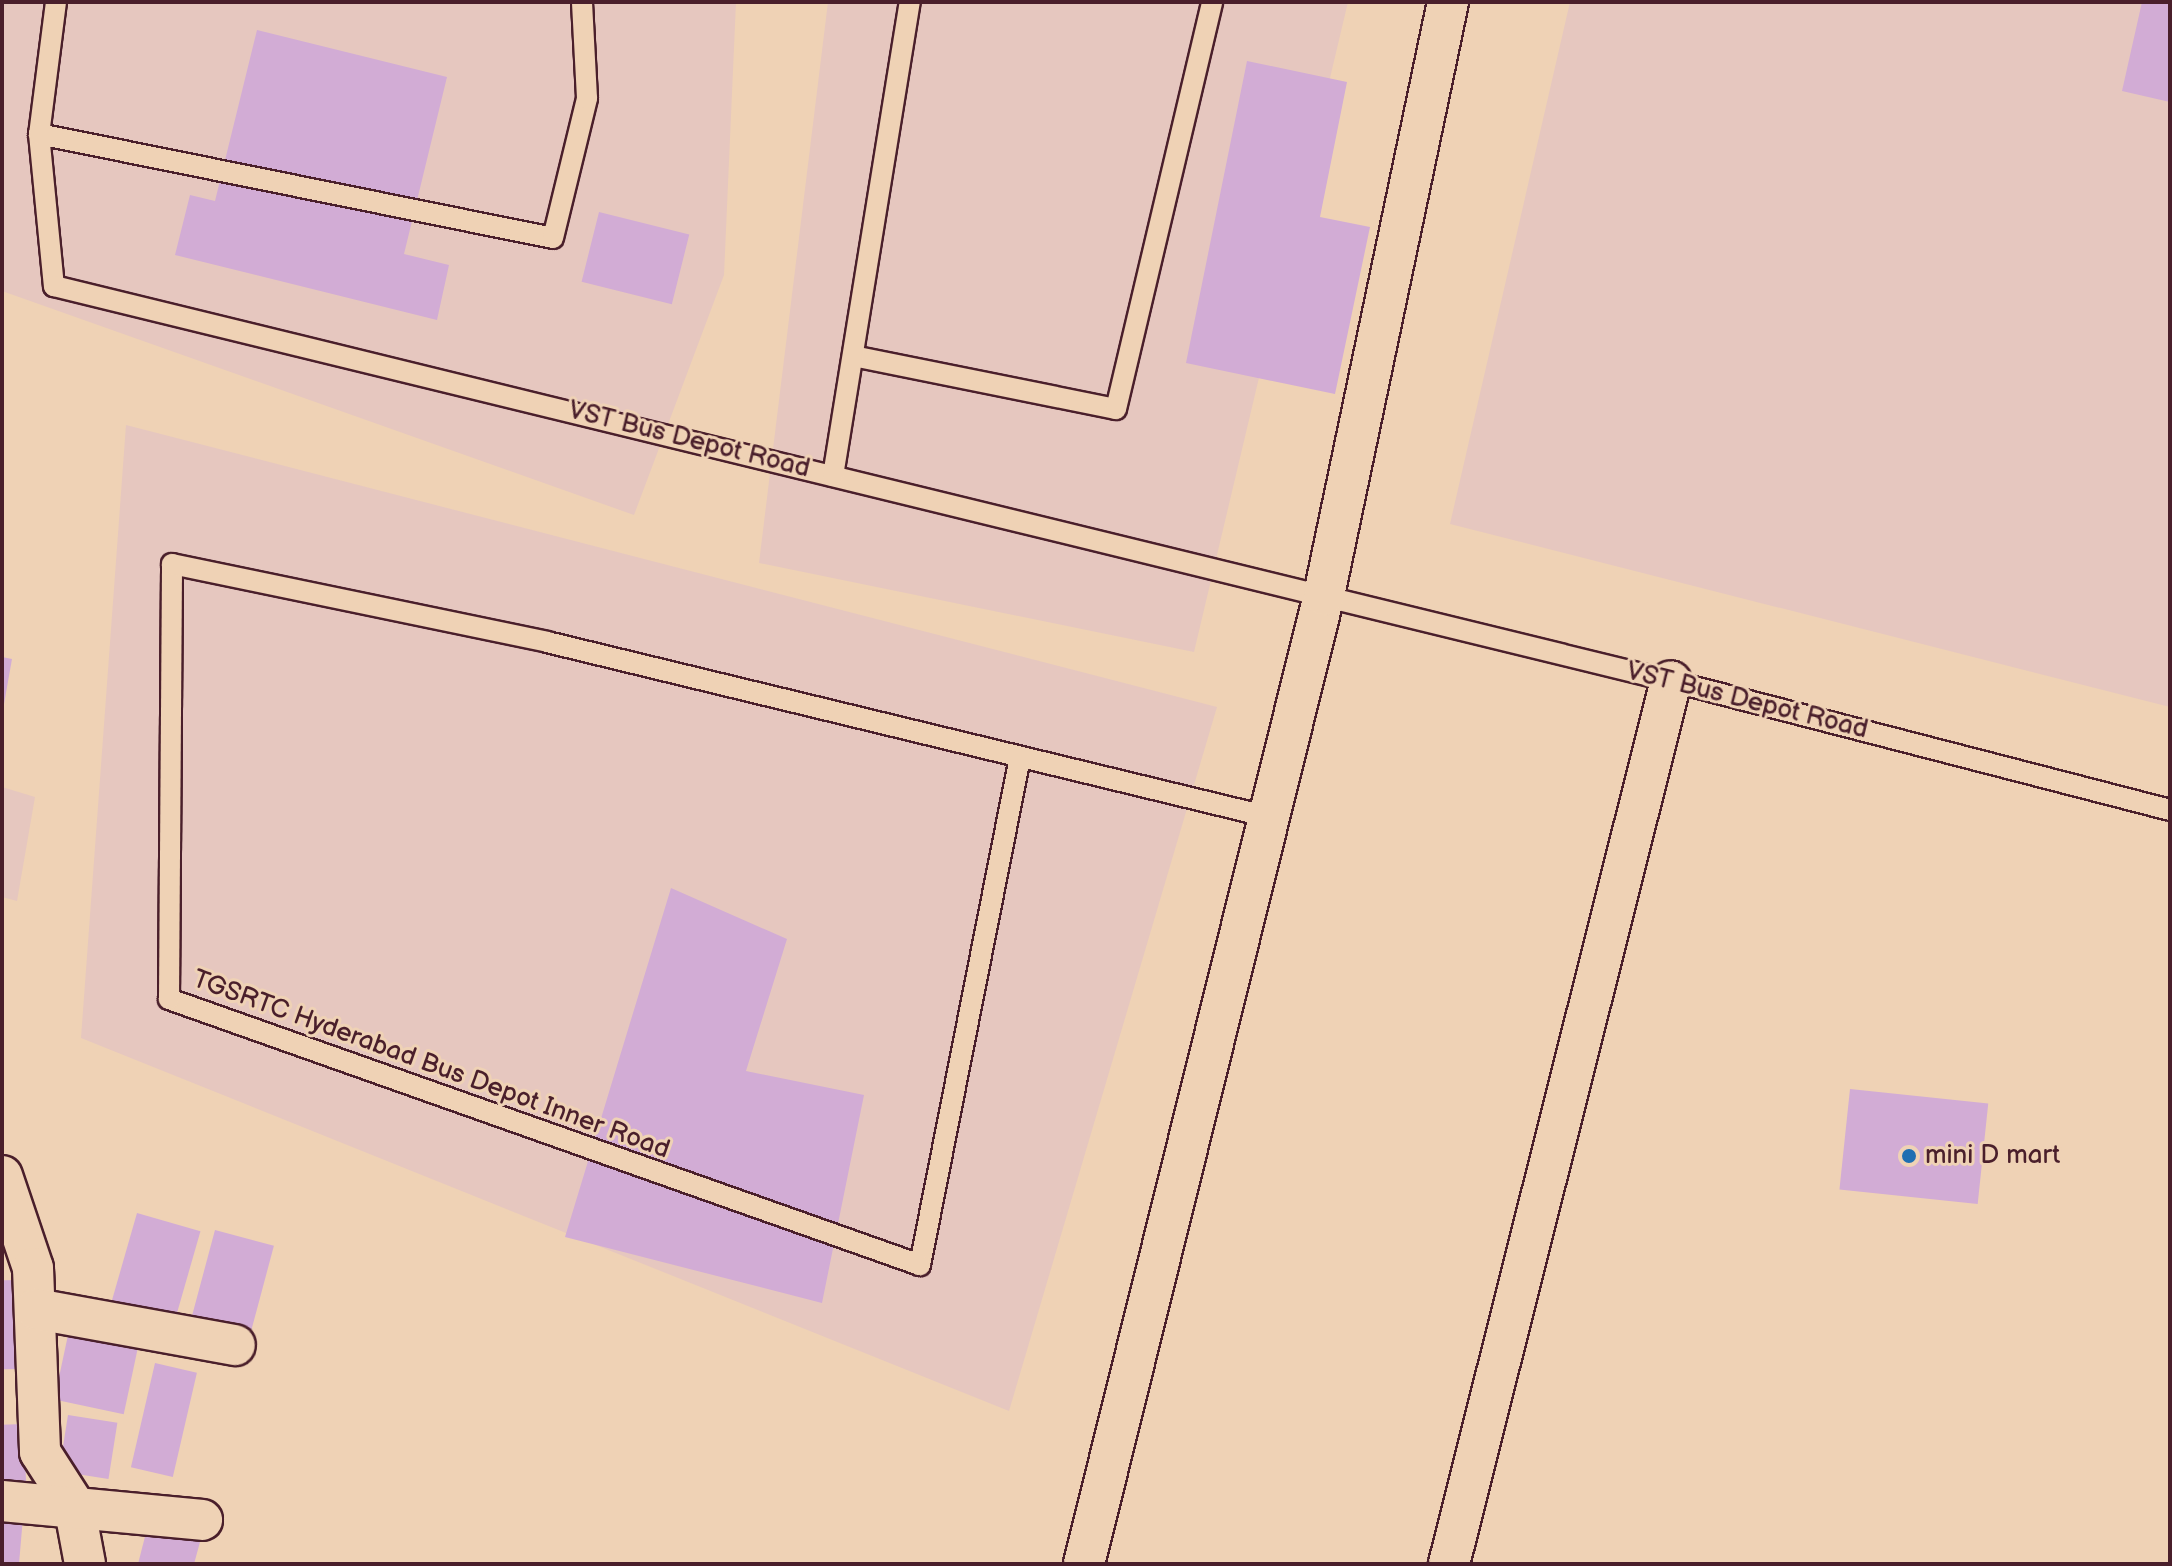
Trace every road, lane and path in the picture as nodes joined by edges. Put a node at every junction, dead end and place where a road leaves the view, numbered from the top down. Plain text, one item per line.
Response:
1 (56, 2) edge
2 (582, 2) edge
3 (910, 2) edge
4 (1212, 2) edge
5 (1448, 2) edge
6 (39, 134) junction
7 (853, 356) junction
8 (833, 476) junction
9 (1324, 595) junction
10 (1671, 681) junction
11 (1020, 757) junction
12 (2170, 810) edge
13 (1269, 817) junction
14 (2, 1176) edge
15 (18, 1269) edge
16 (36, 1309) junction
17 (235, 1345) dead end
18 (2, 1501) edge
19 (74, 1505) junction
20 (202, 1520) dead end
21 (85, 1564) edge
22 (1084, 1564) edge
23 (1449, 1564) edge

1 - 6 lane
2 - 6 lane
3 - 7 lane
4 - 7 lane
5 - 9 street
6 - 8 lane, VST Bus Depot Road
7 - 8 lane
8 - 9 lane, VST Bus Depot Road
9 - 10 lane, VST Bus Depot Road
9 - 13 street
10 - 12 lane, VST Bus Depot Road
10 - 23 street
11 - 11 lane, TGSRTC Hyderabad Bus Depot Inner Road
11 - 13 lane, TGSRTC Hyderabad Bus Depot Inner Road
13 - 22 street
14 - 15 street
15 - 16 street
16 - 17 street
16 - 19 street
18 - 19 street
19 - 20 street
19 - 21 street

